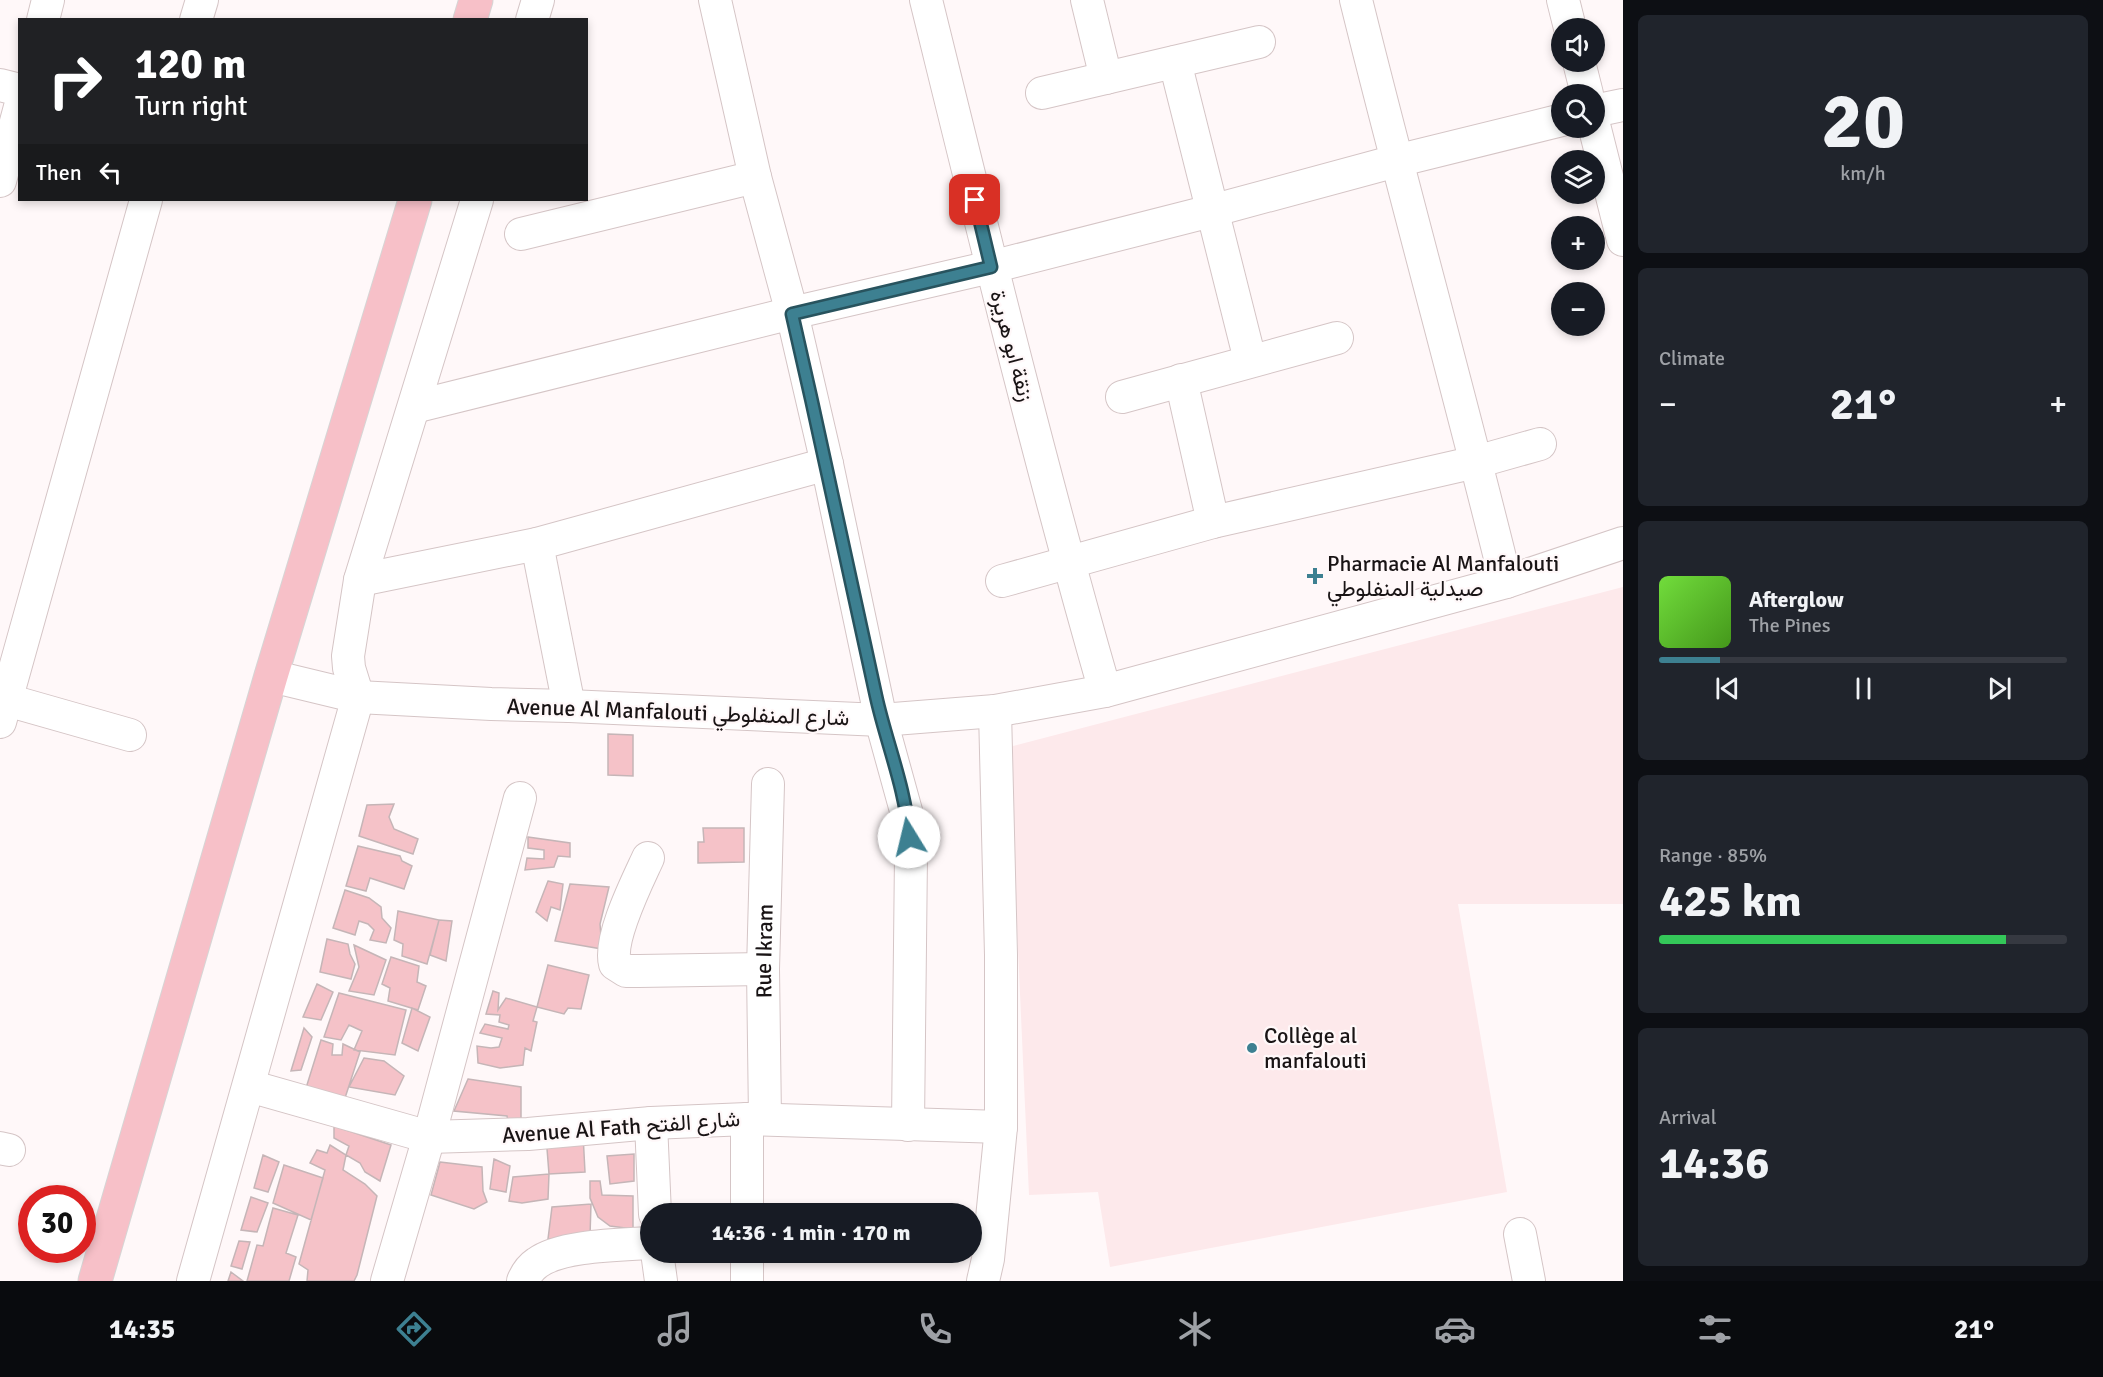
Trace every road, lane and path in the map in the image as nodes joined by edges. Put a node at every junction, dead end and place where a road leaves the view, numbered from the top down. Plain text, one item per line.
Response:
1 (48, 0) edge
2 (202, 0) edge
3 (476, 0) edge
4 (538, 0) edge
5 (715, 0) edge
6 (926, 0) edge
7 (1087, 0) edge
8 (1356, 0) edge
9 (1563, 0) edge
10 (44, 18) edge
11 (197, 18) edge
12 (471, 18) edge
13 (533, 18) edge
14 (1568, 18) edge
15 (1259, 42) dead end
16 (1175, 62) junction
17 (1106, 78) junction
18 (0, 85) edge
19 (18, 90) edge
20 (1042, 93) dead end
21 (1623, 105) edge
22 (1605, 109) edge
23 (18, 114) edge
24 (1551, 123) edge
25 (1597, 138) edge
26 (1395, 160) junction
27 (755, 177) junction
28 (0, 181) edge
29 (146, 201) edge
30 (415, 201) edge
31 (477, 201) edge
32 (1211, 211) junction
33 (521, 234) dead end
34 (1623, 240) edge
35 (991, 267) junction
36 (792, 314) junction
37 (1337, 338) dead end
38 (1250, 360) junction
39 (1180, 380) junction
40 (1122, 397) dead end
41 (414, 407) junction
42 (1540, 444) dead end
43 (1476, 462) junction
44 (827, 464) junction
45 (1213, 522) junction
46 (1623, 543) edge
47 (537, 544) junction
48 (1068, 563) junction
49 (360, 580) junction
50 (1002, 581) dead end
51 (1506, 582) junction
52 (271, 676) junction
53 (1105, 691) junction
54 (358, 697) junction
55 (569, 705) junction
56 (2, 707) edge
57 (995, 711) junction
58 (881, 720) junction
59 (130, 735) dead end
60 (768, 784) dead end
61 (520, 798) dead end
62 (648, 858) dead end
63 (763, 969) junction
64 (249, 1086) junction
65 (756, 1119) junction
66 (651, 1123) junction
67 (908, 1125) junction
68 (1000, 1127) junction
69 (429, 1137) junction
70 (655, 1203) edge
71 (748, 1203) edge
72 (1520, 1234) dead end
73 (640, 1244) edge
74 (659, 1263) edge
75 (747, 1263) edge
76 (95, 1281) edge
77 (193, 1281) edge
78 (387, 1281) edge
79 (523, 1281) edge
80 (661, 1281) edge
81 (747, 1281) edge
82 (983, 1281) edge
83 (1529, 1281) edge

1 - 10 street
2 - 11 street
3 - 12 main road
4 - 13 street
5 - 27 street
6 - 35 street, زنقة ابو هريرة
7 - 17 street
8 - 26 street
9 - 14 street
15 - 16 street
16 - 17 street
16 - 32 street
17 - 20 street
18 - 19 street
21 - 22 street
23 - 28 street
24 - 26 street
25 - 34 street
26 - 32 street
26 - 43 street
27 - 33 street
27 - 36 street
29 - 56 street
30 - 52 main road
31 - 41 street
32 - 35 street
32 - 38 street
35 - 36 street
35 - 48 street, زنقة ابو هريرة
36 - 41 street
36 - 44 street
37 - 38 street
38 - 39 street
39 - 40 street
39 - 45 street
41 - 49 street
42 - 43 street
43 - 45 street
43 - 51 street
44 - 47 street
44 - 58 street
45 - 48 street
46 - 51 street, Avenue Al Manfalouti شارع المنفلوطي
47 - 49 street
47 - 55 street
48 - 50 street
48 - 53 street, زنقة ابو هريرة
49 - 54 street
51 - 53 street, Avenue Al Manfalouti شارع المنفلوطي
52 - 54 street, Avenue Al Manfalouti شارع المنفلوطي
52 - 76 main road
53 - 57 street, Avenue Al Manfalouti شارع المنفلوطي
54 - 55 street, Avenue Al Manfalouti شارع المنفلوطي
54 - 64 street
55 - 58 street, Avenue Al Manfalouti شارع المنفلوطي
56 - 59 street
57 - 58 street, Avenue Al Manfalouti شارع المنفلوطي
57 - 68 street
58 - 67 street
60 - 63 street, Rue Ikram
61 - 69 street
62 - 63 street
63 - 65 street, Rue Ikram
64 - 69 street, Avenue Al Fath شارع الفتح
64 - 77 street
65 - 66 street, Avenue Al Fath شارع الفتح
65 - 67 street, Avenue Al Fath شارع الفتح
65 - 71 street, Rue Ikram
66 - 69 street, Avenue Al Fath شارع الفتح
66 - 70 street
67 - 68 street, Avenue Al Fath شارع الفتح
68 - 82 street
69 - 78 street
72 - 83 street
73 - 79 street
74 - 80 street
75 - 81 street

